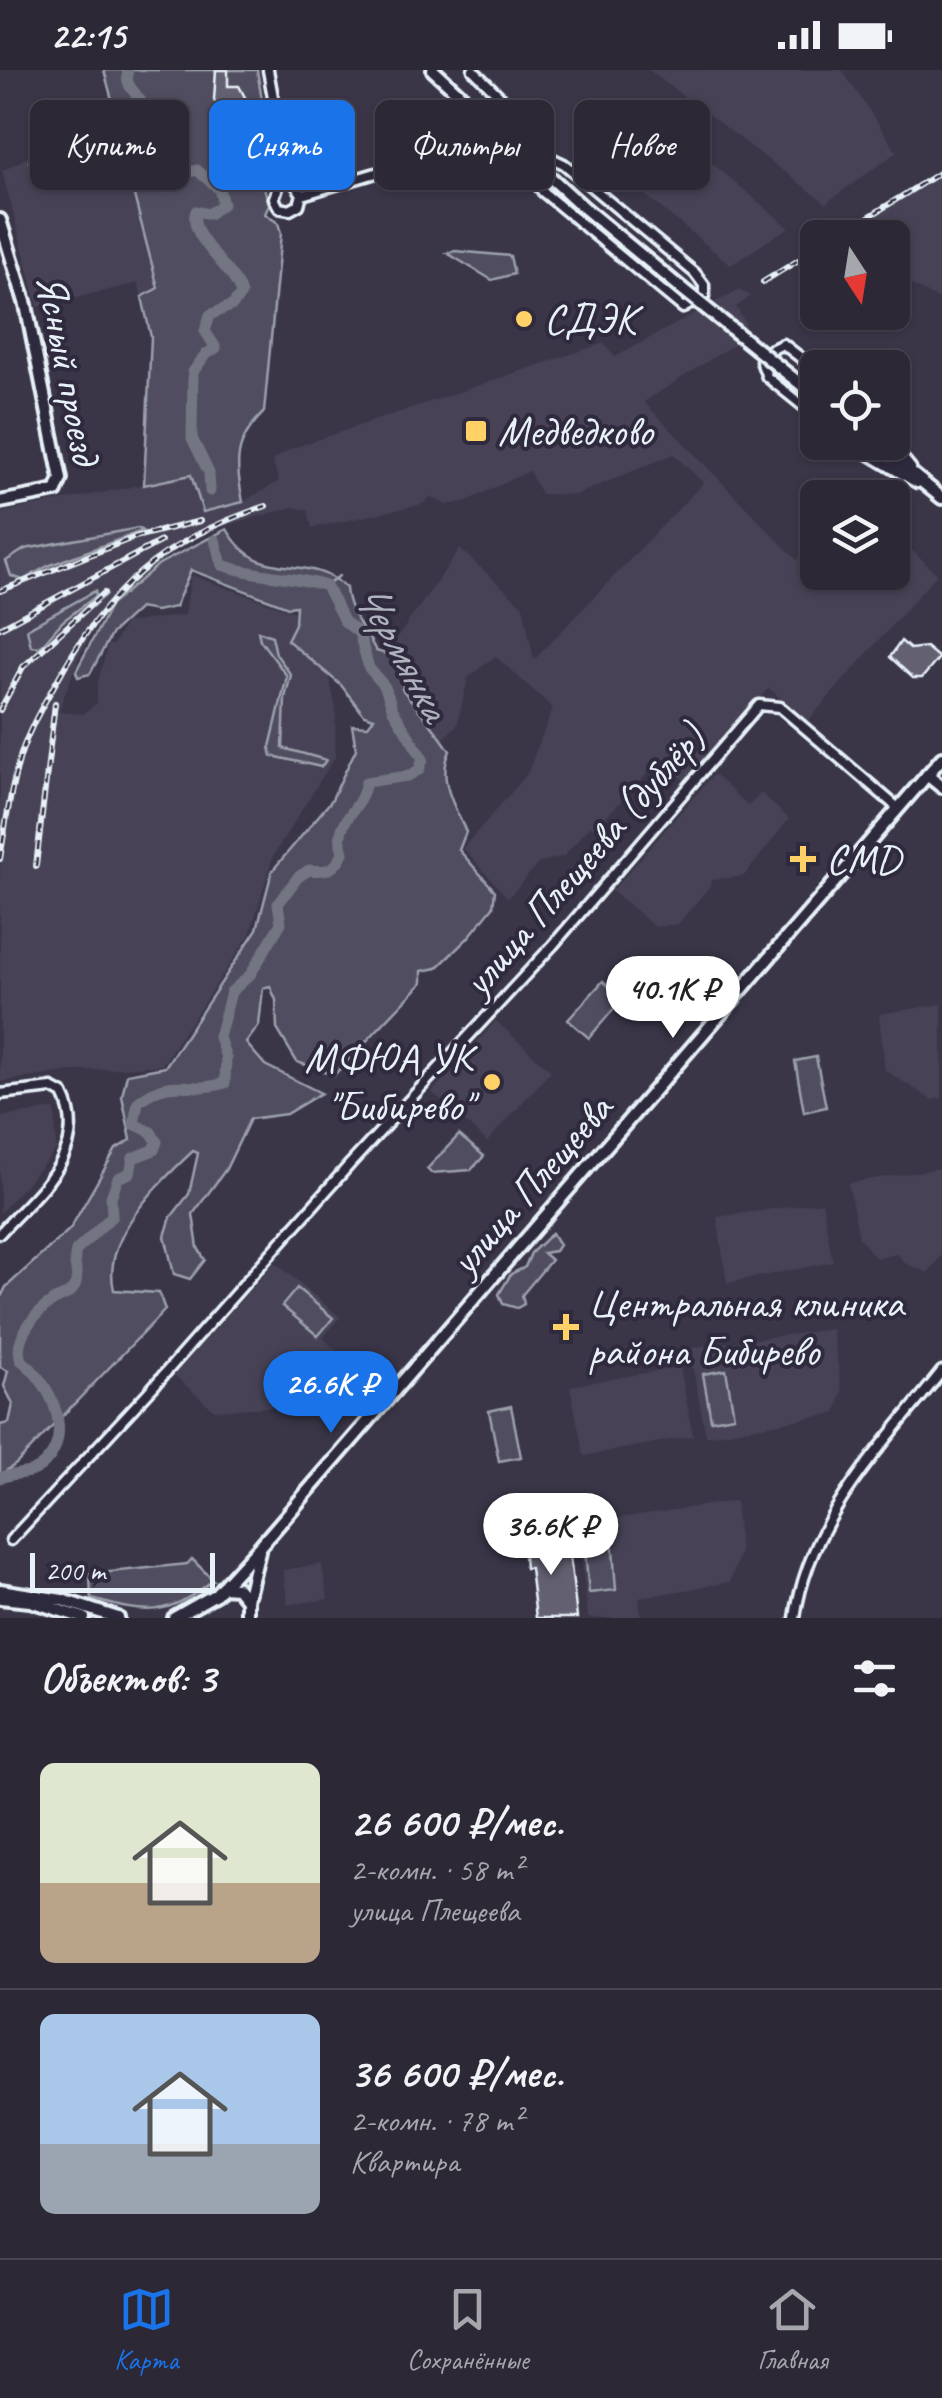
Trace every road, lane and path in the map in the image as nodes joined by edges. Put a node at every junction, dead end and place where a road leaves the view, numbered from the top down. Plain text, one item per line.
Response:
1 (268, 70) edge
2 (433, 70) edge
3 (473, 70) edge
4 (273, 100) edge
5 (465, 100) edge
6 (504, 100) edge
7 (499, 131) joint
8 (375, 173) edge
9 (554, 179) edge
10 (277, 190) edge
11 (298, 190) edge
12 (302, 195) junction
13 (0, 220) edge
14 (800, 357) edge
15 (800, 383) edge
16 (800, 404) edge
17 (878, 460) edge
18 (895, 460) edge
19 (905, 460) edge
20 (931, 490) junction
21 (942, 499) edge
22 (0, 500) edge
23 (942, 758) edge
24 (927, 775) junction
25 (942, 787) edge
26 (898, 808) junction
27 (0, 1094) edge
28 (0, 1233) edge
29 (942, 1371) edge
30 (11, 1540) dead end
31 (261, 1545) junction
32 (222, 1587) junction
33 (0, 1590) edge
34 (0, 1598) edge
35 (247, 1600) junction
36 (86, 1613) edge
37 (118, 1618) edge
38 (174, 1618) edge
39 (247, 1618) edge
40 (795, 1618) edge

1 - 4 street
2 - 5 main road
3 - 6 street
7 - 7 street
8 - 12 street
9 - 15 main road, bridge
10 - 12 street
11 - 12 street
13 - 22 main road, Ясный проезд
14 - 16 street
17 - 21 street
18 - 20 main road
19 - 20 street
20 - 21 main road
23 - 24 main road, улица Плещеева
24 - 25 main road
24 - 26 main road, улица Плещеева
26 - 30 street, улица Плещеева (дублёр)
26 - 31 main road, улица Плещеева
27 - 28 street
29 - 40 street
31 - 32 main road, улица Плещеева
31 - 35 main road, улица Плещеева
32 - 35 main road
32 - 38 main road, улица Плещеева
33 - 36 main road
34 - 36 main road
35 - 39 main road, улица Плещеева
36 - 37 main road

